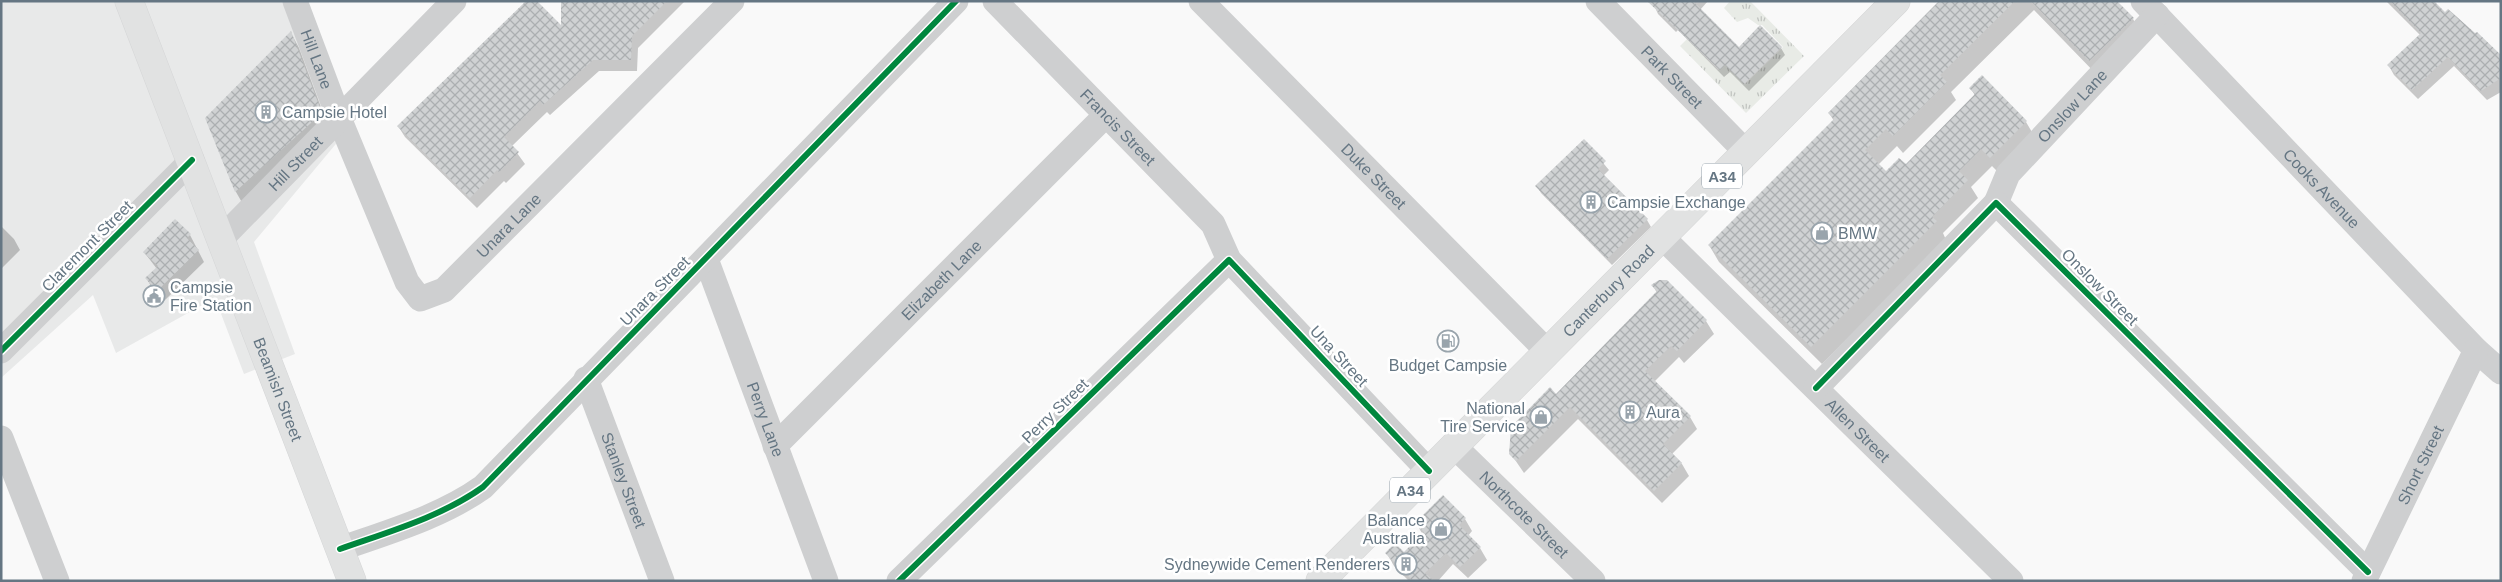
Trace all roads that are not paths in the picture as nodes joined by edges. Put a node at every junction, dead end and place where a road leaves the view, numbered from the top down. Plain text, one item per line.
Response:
1 (129, 1) edge
2 (295, 1) edge
3 (454, 1) edge
4 (732, 1) edge
5 (956, 1) edge
6 (995, 1) edge
7 (1200, 1) edge
8 (1598, 1) edge
9 (1896, 1) edge
10 (2150, 8) edge
11 (1106, 115) junction
12 (339, 118) junction
13 (1746, 152) junction
14 (192, 160) junction
15 (1996, 203) junction
16 (1662, 237) junction
17 (221, 239) junction
18 (706, 259) junction
19 (1230, 260) junction
20 (2476, 350) junction
21 (1, 351) edge
22 (1547, 351) junction
23 (2501, 372) edge
24 (586, 379) junction
25 (1816, 388) junction
26 (1, 438) edge
27 (775, 446) junction
28 (1454, 446) junction
29 (1429, 471) junction
30 (340, 549) junction
31 (2366, 576) edge
32 (57, 581) edge
33 (352, 581) edge
34 (662, 581) edge
35 (826, 581) edge
36 (899, 581) edge
37 (1320, 581) edge
38 (1593, 581) edge
39 (2011, 581) edge

1 - 14 main road, Beamish Street
2 - 12 street, Hill Lane
3 - 12 street, Hill Street
4 - 12 street, Unara Lane
5 - 18 street, Unara Street
6 - 11 street, Francis Street
7 - 22 street, Duke Street
8 - 13 street, Park Street
9 - 13 main road, Canterbury Road / A34
10 - 15 street, Onslow Lane
10 - 20 street, Cooks Avenue
11 - 19 street, Francis Street
11 - 27 street, Elizabeth Lane
12 - 17 street, Hill Street
13 - 16 main road, Canterbury Road / A34
14 - 17 main road, Beamish Street
14 - 21 street, Claremont Street
15 - 25 street
15 - 31 street, Onslow Street
16 - 22 main road, Canterbury Road / A34
16 - 25 street, Allen Street
17 - 30 main road, Beamish Street
18 - 24 street, Unara Street
18 - 27 street, Perry Lane
19 - 29 street, Una Street
19 - 36 street, Perry Street
20 - 23 street, Cooks Avenue
20 - 31 street, Short Street
22 - 28 main road, Canterbury Road / A34
24 - 30 street, Unara Street
24 - 34 street, Stanley Street
25 - 39 street, Allen Street
26 - 32 street
27 - 35 street, Perry Lane
28 - 29 main road, Canterbury Road / A34
28 - 38 street, Northcote Street
29 - 37 main road, Canterbury Road / A34
30 - 33 main road, Beamish Street

